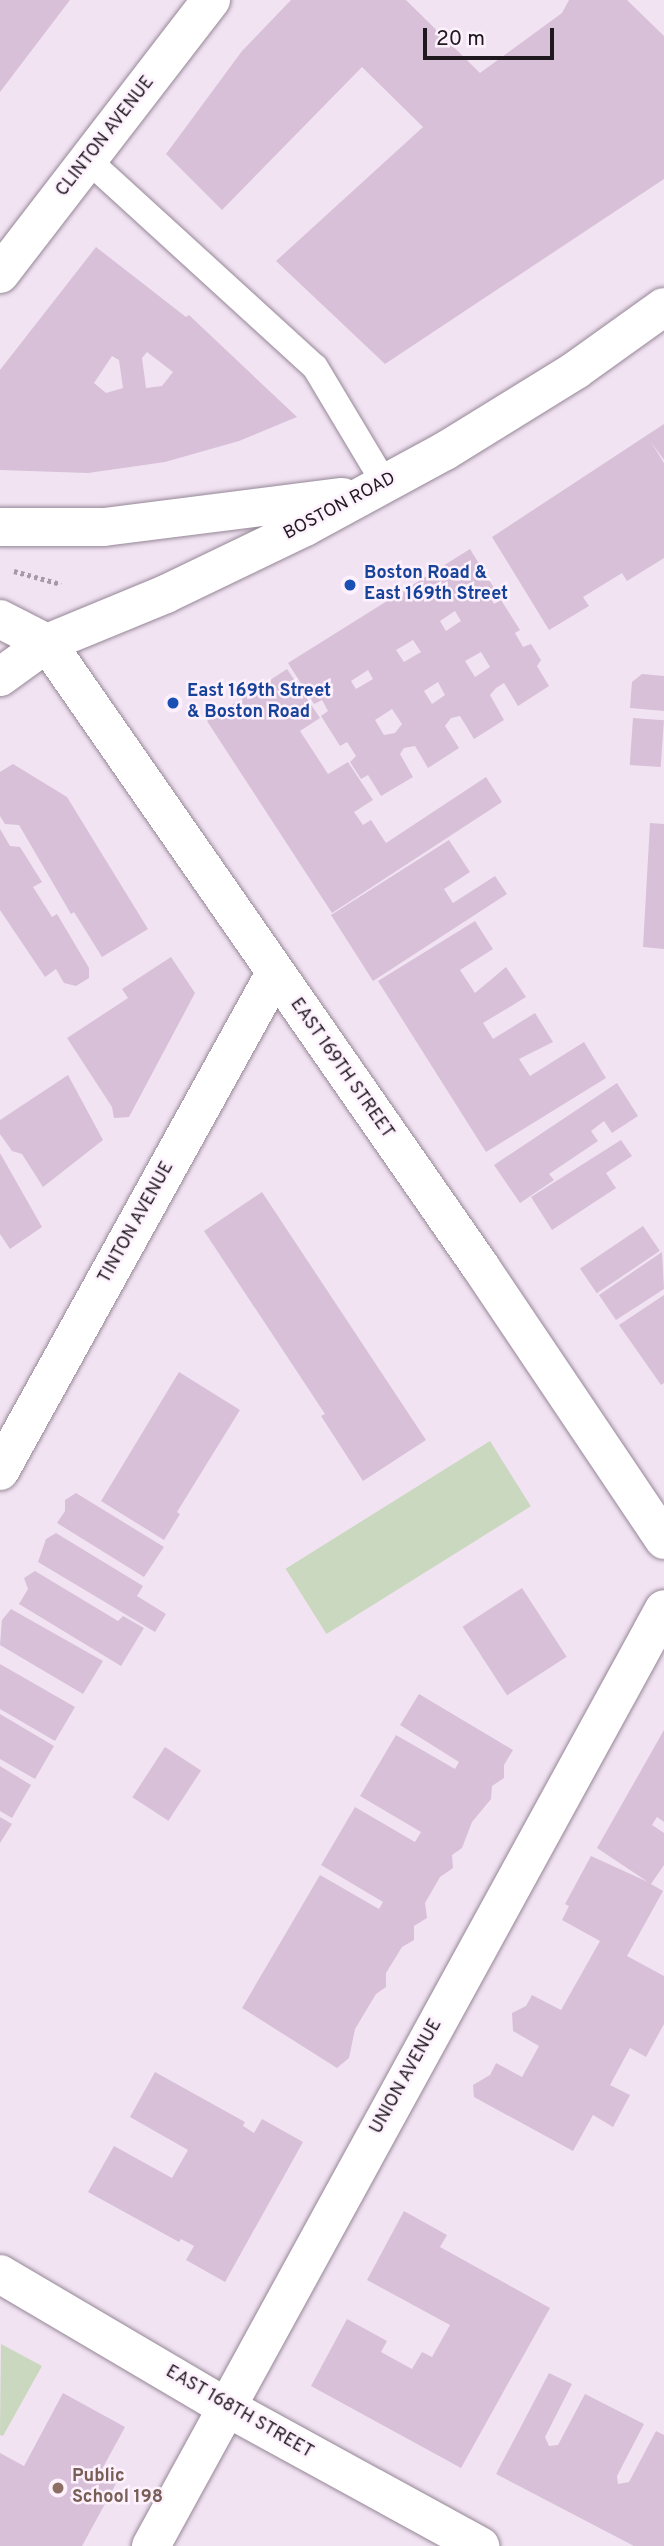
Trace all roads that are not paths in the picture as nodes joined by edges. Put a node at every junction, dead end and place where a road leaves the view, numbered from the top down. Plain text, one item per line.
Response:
1 (211, 0) edge
2 (88, 160) junction
3 (0, 274) edge
4 (664, 307) edge
5 (377, 489) junction
6 (0, 527) edge
7 (0, 619) edge
8 (47, 643) junction
9 (0, 677) edge
10 (274, 975) junction
11 (0, 1471) edge
12 (664, 1540) edge
13 (664, 1609) edge
14 (0, 2274) edge
15 (226, 2407) junction
16 (151, 2546) edge
17 (480, 2546) edge

1 - 2 street, CLINTON AVENUE
2 - 3 street, CLINTON AVENUE
2 - 5 lane
4 - 5 street, BOSTON ROAD
5 - 6 street
5 - 8 street, BOSTON ROAD
7 - 8 street, EAST 169TH STREET
8 - 9 street, BOSTON ROAD
8 - 10 street, EAST 169TH STREET
10 - 11 street, TINTON AVENUE
10 - 12 street, EAST 169TH STREET
13 - 15 street, UNION AVENUE
14 - 15 street, EAST 168TH STREET
15 - 16 street, UNION AVENUE
15 - 17 street, EAST 168TH STREET

